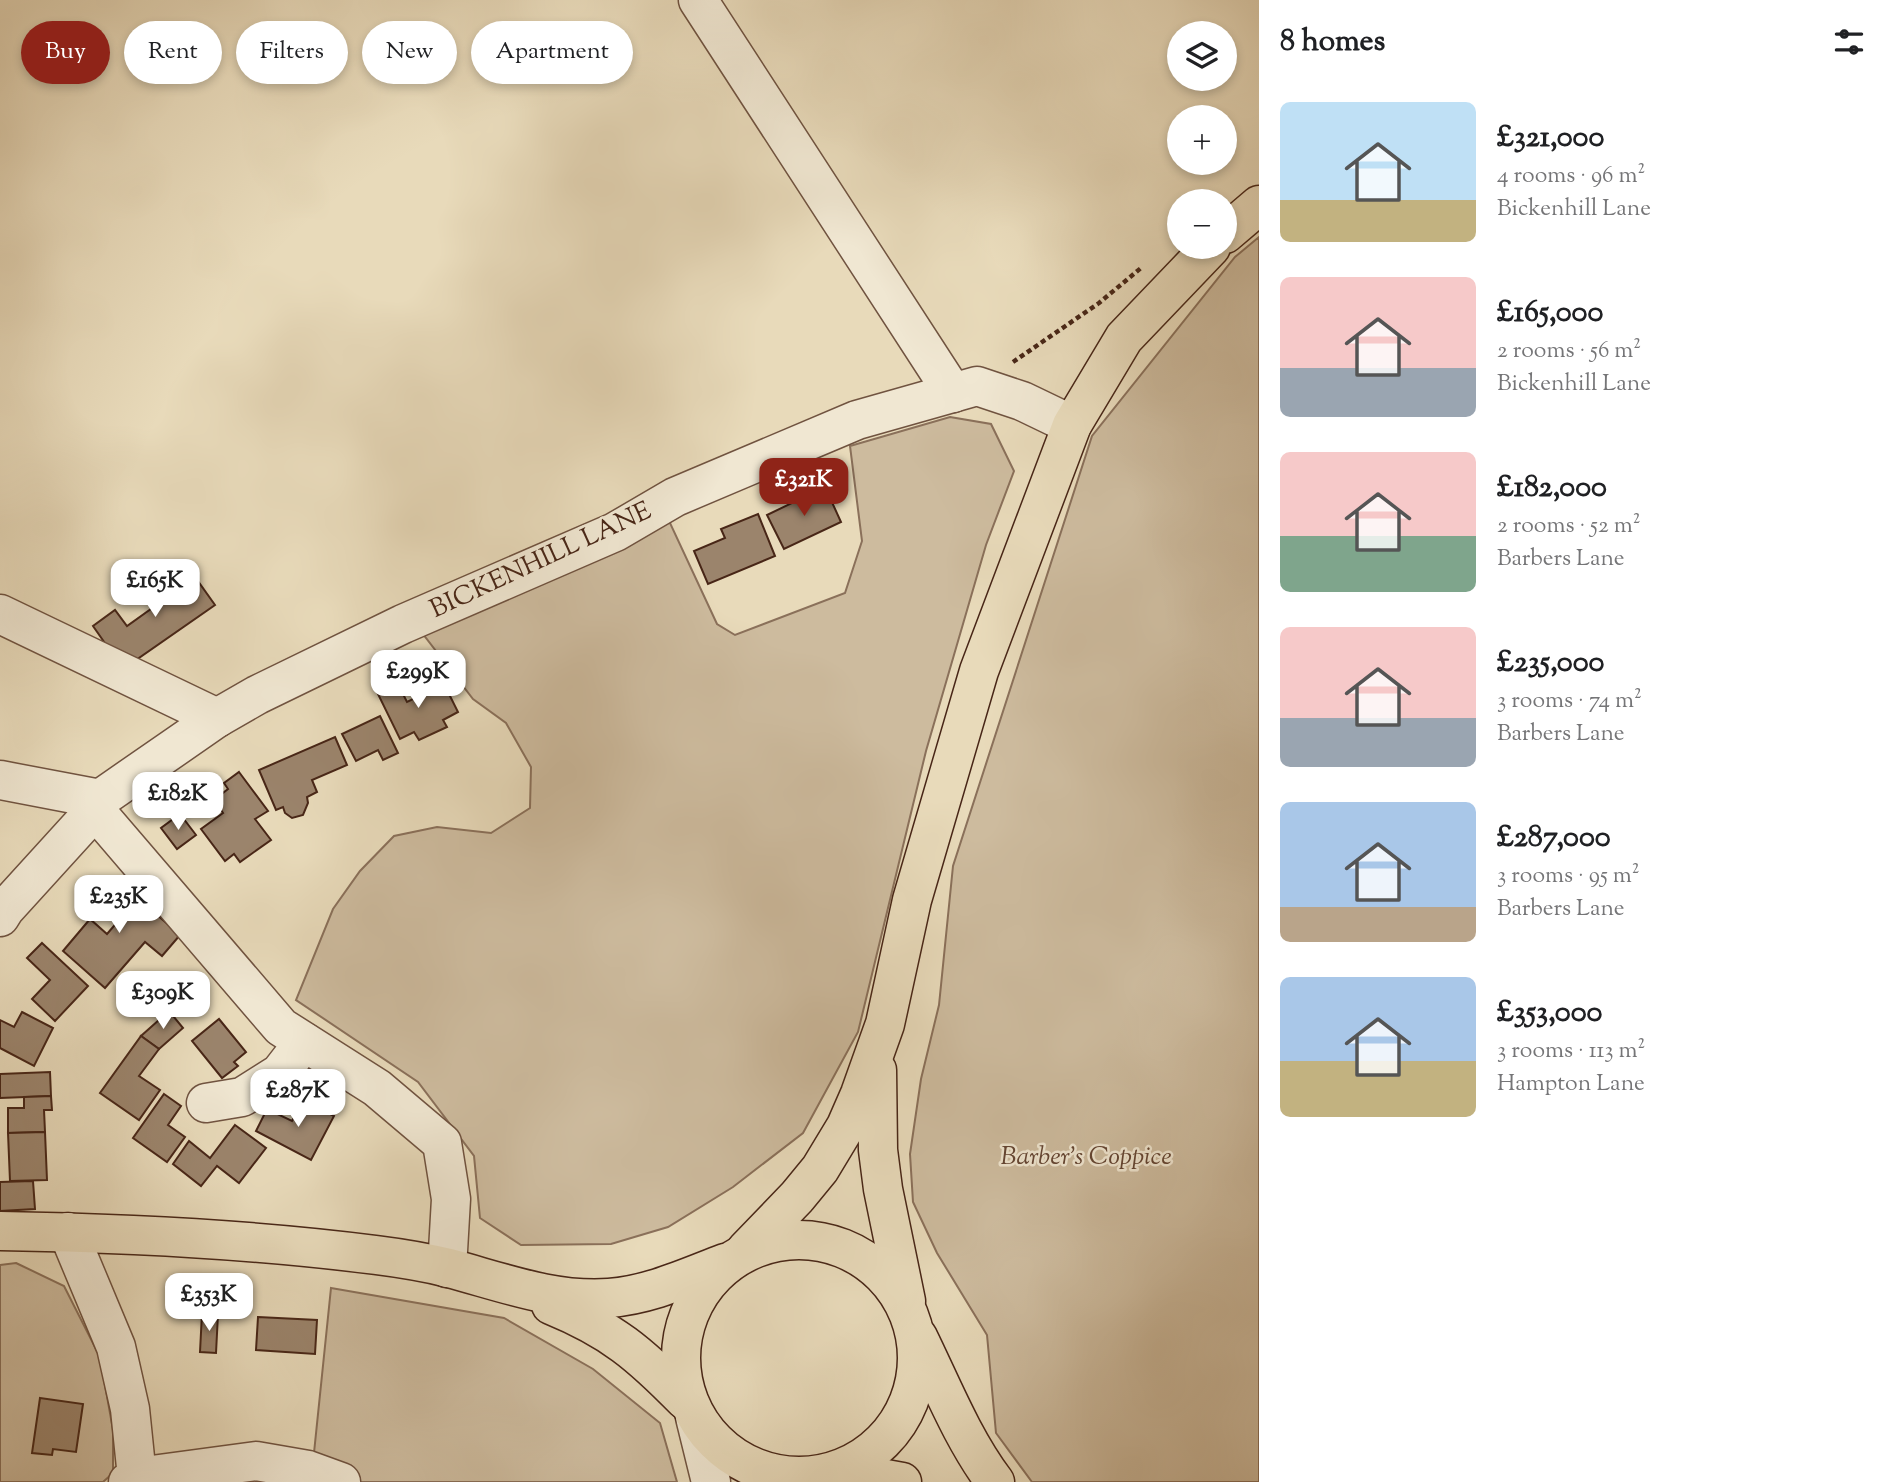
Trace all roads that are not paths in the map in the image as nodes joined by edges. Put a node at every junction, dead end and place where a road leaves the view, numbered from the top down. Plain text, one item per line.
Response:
1 (698, 0) edge
2 (1259, 205) edge
3 (1237, 224) edge
4 (1200, 259) edge
5 (965, 390) junction
6 (1072, 425) junction
7 (0, 614) edge
8 (217, 718) junction
9 (0, 780) edge
10 (97, 805) junction
11 (0, 917) edge
12 (304, 1042) junction
13 (877, 1050) junction
14 (206, 1103) dead end
15 (0, 1231) edge
16 (68, 1232) junction
17 (735, 1256) junction
18 (447, 1268) junction
19 (500, 1284) junction
20 (911, 1317) junction
21 (690, 1409) junction
22 (816, 1478) edge
23 (134, 1481) edge
24 (341, 1482) edge
25 (711, 1482) edge
26 (902, 1482) edge
27 (995, 1482) edge

1 - 5 street
2 - 3 main road
4 - 6 main road
5 - 6 street
5 - 8 street, BICKENHILL LANE
6 - 13 main road
7 - 8 street
8 - 10 street, BICKENHILL LANE
9 - 10 street
10 - 11 street, BICKENHILL LANE
10 - 12 street
12 - 14 street
12 - 18 street
13 - 17 main road
13 - 20 main road
15 - 16 main road
16 - 18 main road
16 - 23 street
17 - 19 main road
17 - 20 main road
17 - 21 main road
18 - 19 main road
19 - 21 main road
20 - 22 main road
20 - 27 main road
21 - 22 main road
21 - 25 street
22 - 26 main road
23 - 24 street

